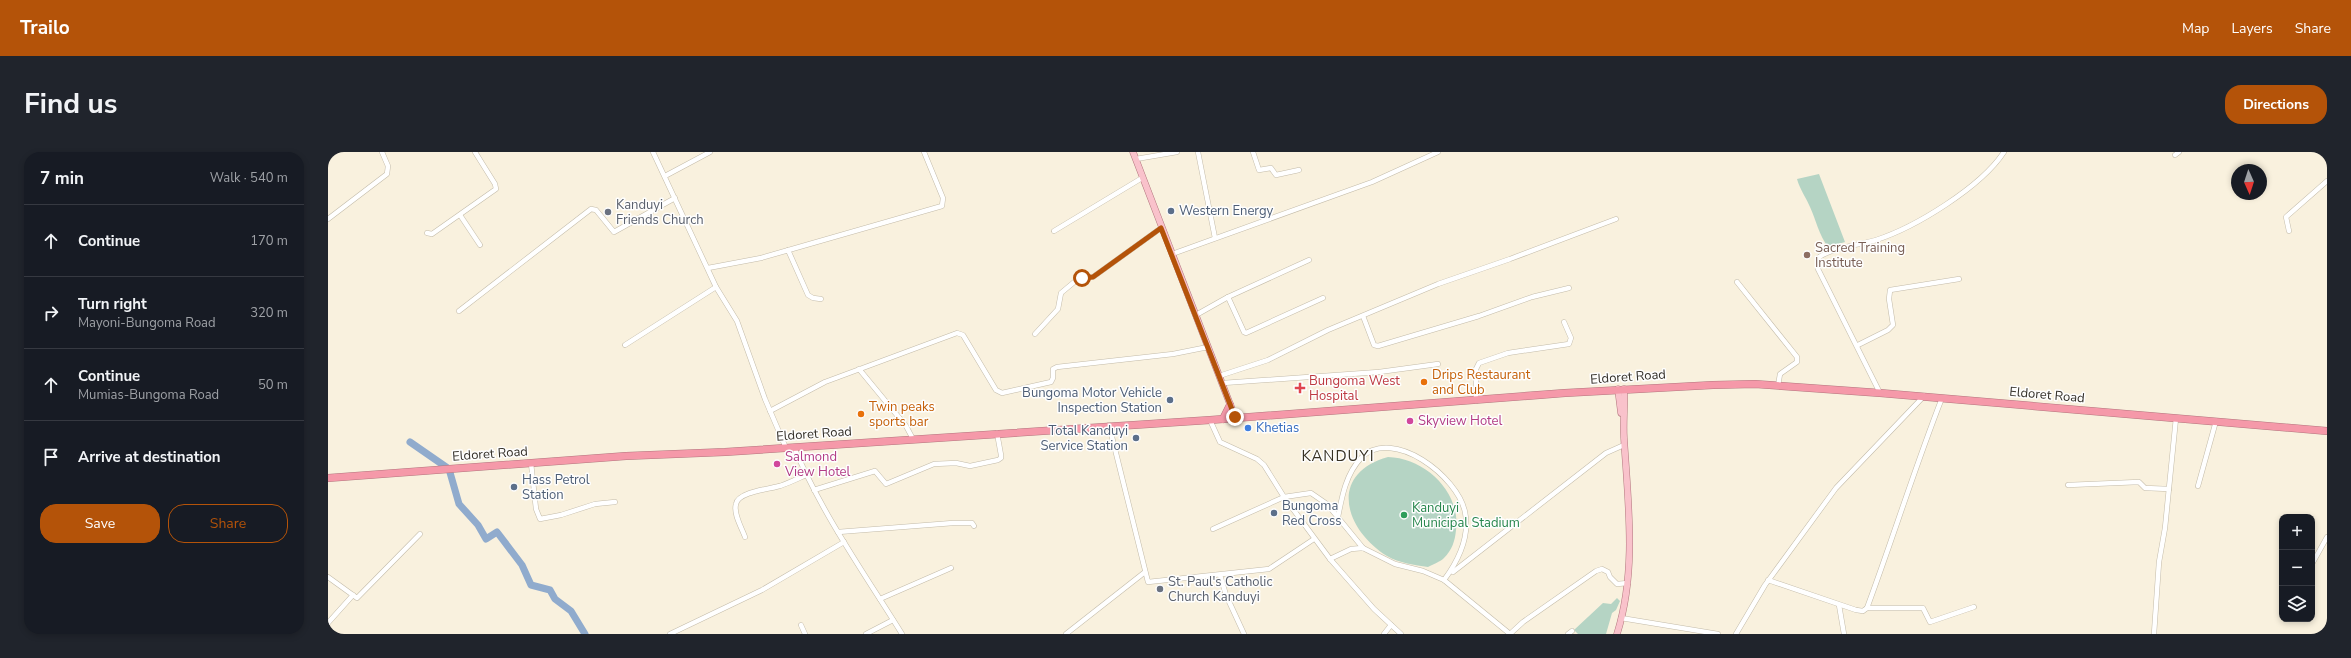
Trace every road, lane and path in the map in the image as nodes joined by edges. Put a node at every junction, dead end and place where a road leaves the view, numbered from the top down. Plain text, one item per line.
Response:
1 (382, 152) edge
2 (475, 152) edge
3 (653, 152) edge
4 (710, 152) edge
5 (924, 152) edge
6 (1133, 152) edge
7 (1177, 152) edge
8 (1198, 152) edge
9 (1252, 152) edge
10 (1438, 152) edge
11 (2004, 152) edge
12 (1136, 159) junction
13 (1299, 170) dead end
14 (665, 176) junction
15 (1142, 178) junction
16 (2327, 181) edge
17 (675, 198) junction
18 (460, 215) junction
19 (328, 218) edge
20 (1616, 219) dead end
21 (1161, 228) junction
22 (1054, 231) dead end
23 (2289, 231) dead end
24 (427, 233) dead end
25 (1215, 238) junction
26 (480, 245) dead end
27 (788, 250) junction
28 (1172, 254) junction
29 (1309, 260) dead end
30 (708, 268) junction
31 (1959, 279) dead end
32 (1737, 282) dead end
33 (716, 287) junction
34 (1569, 288) dead end
35 (1228, 297) junction
36 (821, 298) dead end
37 (1323, 298) dead end
38 (459, 311) dead end
39 (1196, 315) junction
40 (1364, 316) junction
41 (1564, 322) dead end
42 (1035, 334) dead end
43 (625, 345) dead end
44 (1858, 345) junction
45 (1208, 347) junction
46 (1438, 364) dead end
47 (859, 369) junction
48 (1219, 376) junction
49 (1223, 383) junction
50 (1778, 386) junction
51 (1226, 390) junction
52 (1621, 391) junction
53 (1880, 393) junction
54 (1924, 396) junction
55 (1942, 398) junction
56 (1476, 400) junction
57 (1230, 405) junction
58 (770, 411) junction
59 (1237, 417) junction
60 (2176, 418) junction
61 (1223, 419) junction
62 (1210, 420) junction
63 (2216, 421) junction
64 (1109, 425) junction
65 (2327, 430) edge
66 (997, 433) junction
67 (913, 439) junction
68 (1624, 446) junction
69 (794, 447) junction
70 (786, 448) junction
71 (531, 463) junction
72 (806, 475) junction
73 (328, 478) edge
74 (2068, 485) dead end
75 (2198, 486) dead end
76 (2169, 489) junction
77 (814, 490) junction
78 (1284, 497) junction
79 (615, 502) dead end
80 (1338, 517) junction
81 (974, 526) dead end
82 (1213, 529) dead end
83 (838, 532) junction
84 (420, 534) dead end
85 (745, 537) dead end
86 (2327, 537) edge
87 (1314, 539) junction
88 (844, 542) junction
89 (1363, 548) junction
90 (1330, 559) junction
91 (2315, 559) edge
92 (951, 568) dead end
93 (1145, 572) junction
94 (1220, 575) junction
95 (328, 577) edge
96 (1444, 580) junction
97 (1768, 580) junction
98 (1628, 582) junction
99 (353, 596) junction
100 (880, 599) junction
101 (1839, 605) junction
102 (1974, 607) dead end
103 (1867, 608) junction
104 (1621, 618) junction
105 (893, 620) junction
106 (328, 623) edge
107 (1391, 625) junction
108 (802, 626) dead end
109 (670, 634) edge
110 (805, 634) edge
111 (866, 634) edge
112 (902, 634) edge
113 (1066, 634) edge
114 (1244, 634) edge
115 (1384, 634) edge
116 (1401, 634) edge
117 (1510, 634) edge
118 (1617, 634) edge
119 (1718, 634) edge
120 (1736, 634) edge
121 (1844, 634) edge
122 (2154, 634) edge

1 - 19 street
2 - 18 street
3 - 14 street
4 - 14 street
5 - 27 street
6 - 12 main road
7 - 12 street
8 - 25 street
9 - 13 street
10 - 25 street
11 - 44 street
12 - 15 main road
14 - 17 street
15 - 21 main road
15 - 22 street
16 - 23 street
17 - 30 street
17 - 38 street
18 - 24 street
18 - 26 street
20 - 40 street
21 - 28 main road
21 - 42 street
25 - 28 street
27 - 30 street
27 - 36 street
28 - 39 main road
29 - 35 street
30 - 33 street
31 - 44 street
32 - 50 street
33 - 43 street
33 - 58 street
34 - 40 street
35 - 37 street
35 - 39 street
39 - 45 main road
40 - 48 street
41 - 56 street
44 - 53 street
45 - 47 street
45 - 48 main road
46 - 49 street
47 - 58 street
47 - 67 street
48 - 49 main road
49 - 51 main road
50 - 52 highway, Eldoret Road
50 - 53 highway, Eldoret Road
51 - 57 main road
51 - 59 main road
52 - 56 highway, Eldoret Road
52 - 68 main road
53 - 54 highway, Eldoret Road
54 - 55 highway, Eldoret Road
54 - 97 street
55 - 60 highway, Eldoret Road
55 - 103 street
56 - 59 highway, Eldoret Road
57 - 59 main road
57 - 61 highway
58 - 70 street
59 - 61 highway, Eldoret Road
60 - 63 highway, Eldoret Road
60 - 76 street
61 - 62 highway, Eldoret Road
62 - 64 highway, Eldoret Road
62 - 78 street
63 - 65 highway, Eldoret Road
63 - 75 street
64 - 66 highway, Eldoret Road
64 - 93 street
66 - 67 highway, Eldoret Road
66 - 77 street
67 - 69 highway, Eldoret Road
68 - 96 street
68 - 98 main road
69 - 70 highway, Eldoret Road
69 - 72 street
70 - 71 highway, Eldoret Road
71 - 73 highway, Eldoret Road
71 - 79 street
72 - 77 street
72 - 85 street
74 - 76 street
76 - 122 street
77 - 83 street
78 - 80 street
78 - 82 street
78 - 87 street
80 - 89 street
80 - 96 street
81 - 83 street
83 - 88 street
84 - 99 street
86 - 91 street
87 - 90 street
87 - 94 street
88 - 100 street
88 - 109 street
89 - 90 street
89 - 96 street
90 - 107 street
92 - 100 street
93 - 94 street
93 - 113 street
94 - 114 street
95 - 99 street
96 - 117 street
97 - 101 street
97 - 120 street
98 - 104 main road
98 - 117 street
99 - 106 street
100 - 105 street
101 - 103 street
101 - 121 street
102 - 103 street
104 - 118 main road
104 - 119 street
105 - 111 street
105 - 112 street
107 - 115 street
107 - 116 street
108 - 110 street

